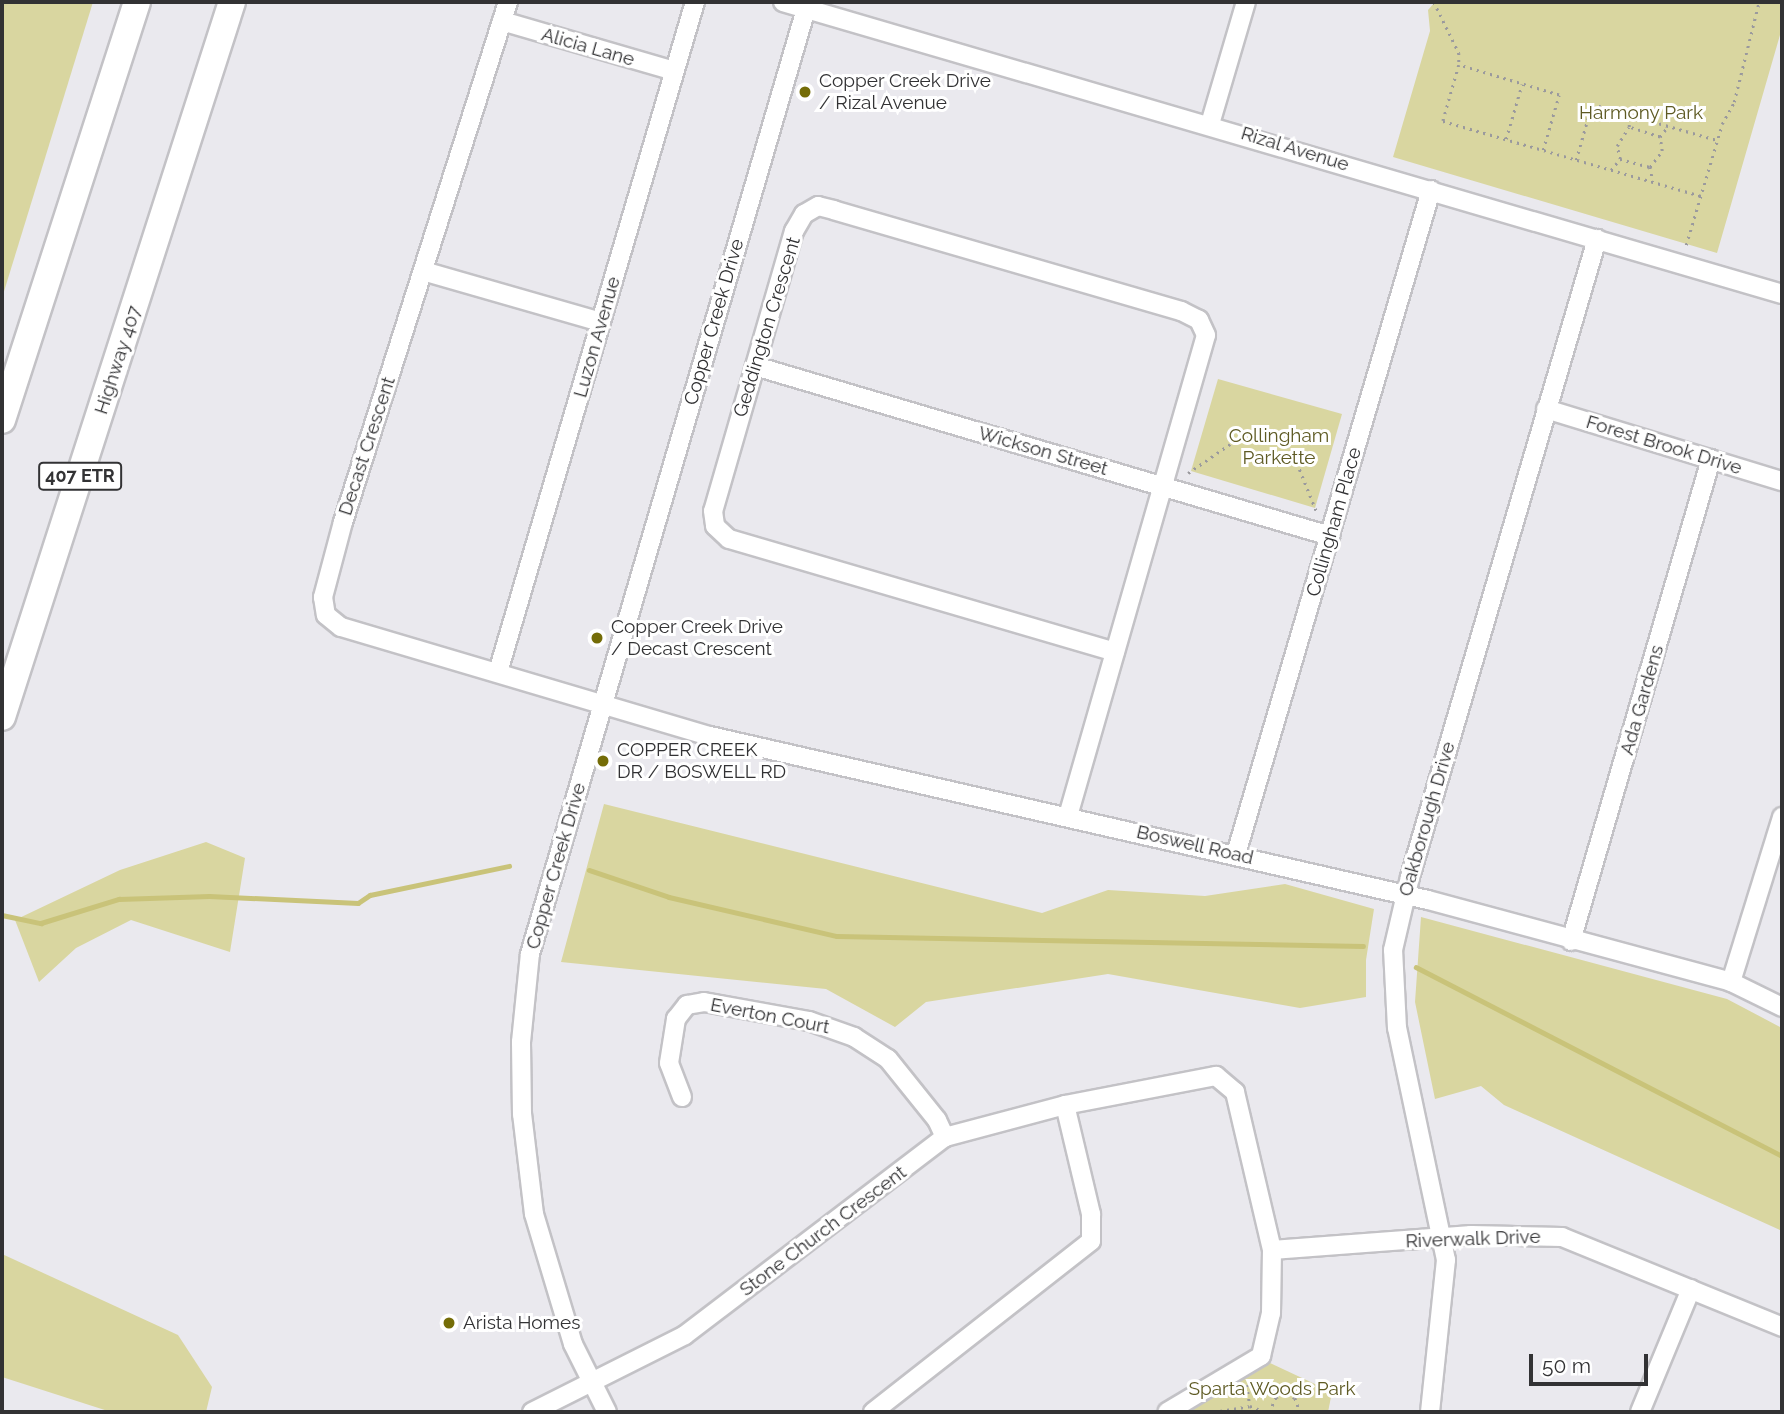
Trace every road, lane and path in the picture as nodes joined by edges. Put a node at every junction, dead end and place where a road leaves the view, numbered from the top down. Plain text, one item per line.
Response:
1 (137, 2) edge
2 (232, 2) edge
3 (508, 2) edge
4 (695, 2) edge
5 (783, 2) edge
6 (1246, 2) edge
7 (1434, 2) edge
8 (1759, 2) edge
9 (807, 6) edge
10 (502, 21) junction
11 (1459, 65) junction
12 (674, 71) junction
13 (1522, 84) junction
14 (1629, 115) junction
15 (1210, 124) junction
16 (1668, 126) junction
17 (1629, 127) junction
18 (1660, 137) junction
19 (1506, 139) junction
20 (1717, 140) junction
21 (1543, 150) junction
22 (1620, 159) junction
23 (1576, 160) junction
24 (1650, 167) junction
25 (1611, 170) junction
26 (1653, 182) junction
27 (1431, 190) junction
28 (1700, 196) junction
29 (1597, 239) junction
30 (1686, 245) dead end
31 (423, 271) junction
32 (1782, 294) edge
33 (601, 322) junction
34 (755, 366) junction
35 (1546, 409) junction
36 (2, 420) edge
37 (1711, 459) junction
38 (1188, 473) dead end
39 (1782, 481) edge
40 (1164, 487) junction
41 (1316, 510) dead end
42 (1330, 536) junction
43 (1115, 652) junction
44 (498, 672) junction
45 (602, 702) junction
46 (2, 717) edge
47 (1068, 816) junction
48 (1782, 817) edge
49 (1236, 854) junction
50 (1405, 896) junction
51 (1571, 941) junction
52 (1731, 982) junction
53 (1782, 1007) edge
54 (682, 1097) dead end
55 (1065, 1105) junction
56 (945, 1137) junction
57 (1443, 1238) junction
58 (1272, 1250) junction
59 (1691, 1289) junction
60 (1782, 1327) edge
61 (1246, 1381) dead end
62 (591, 1382) junction
63 (1250, 1406) junction
64 (533, 1412) edge
65 (607, 1412) edge
66 (873, 1412) edge
67 (1167, 1412) edge
68 (1213, 1412) edge
69 (1267, 1412) edge
70 (1300, 1412) edge
71 (1430, 1412) edge
72 (1640, 1412) edge

1 - 36 highway
2 - 46 highway, Highway 407 / 407 ETR
3 - 10 street, Decast Crescent
4 - 12 street, Luzon Avenue
5 - 9 street, Rizal Avenue
6 - 15 street
7 - 11 path
8 - 20 path
9 - 15 street, Rizal Avenue
9 - 45 street, Copper Creek Drive
10 - 12 street, Alicia Lane
10 - 31 street, Decast Crescent
11 - 13 path
11 - 19 path
12 - 33 street, Luzon Avenue
13 - 19 path
13 - 21 path
14 - 16 path
14 - 17 path
14 - 23 path
15 - 27 street, Rizal Avenue
16 - 18 path
16 - 20 path
17 - 18 path
17 - 22 path
18 - 24 path
19 - 21 path
20 - 28 path
21 - 23 path
22 - 24 path
22 - 25 path
23 - 25 path
24 - 26 path
25 - 26 path
26 - 28 path
27 - 29 street, Rizal Avenue
27 - 42 street, Collingham Place
28 - 30 path
29 - 32 street, Rizal Avenue
29 - 35 street, Oakborough Drive
31 - 33 street
31 - 44 street, Decast Crescent
33 - 44 street, Luzon Avenue
34 - 40 street, Wickson Street
34 - 40 street, Geddington Crescent
34 - 43 street, Geddington Crescent
35 - 37 street, Forest Brook Drive
35 - 50 street, Oakborough Drive
37 - 39 street, Forest Brook Drive
37 - 51 street, Ada Gardens
38 - 41 path
40 - 42 street, Wickson Street
40 - 43 street, Geddington Crescent
42 - 49 street, Collingham Place
43 - 47 street, Geddington Crescent
44 - 45 street, Decast Crescent
45 - 47 street, Boswell Road
45 - 62 street, Copper Creek Drive
47 - 49 street, Boswell Road
48 - 52 street
49 - 50 street, Boswell Road
50 - 51 street, Boswell Road
50 - 57 street, Oakborough Drive
51 - 52 street, Boswell Road
52 - 53 street, Boswell Road
54 - 56 street, Everton Court
55 - 56 street, Stone Church Crescent
55 - 58 street, Stone Church Crescent
55 - 66 street
56 - 62 street, Stone Church Crescent
57 - 58 street, Riverwalk Drive
57 - 59 street, Riverwalk Drive
57 - 71 street, Oakborough Drive
58 - 67 street, Stone Church Crescent
59 - 60 street, Riverwalk Drive
59 - 72 street
61 - 63 path
62 - 64 street, Stone Church Crescent
62 - 65 street, Copper Creek Drive
63 - 68 path
63 - 69 path
69 - 70 path

